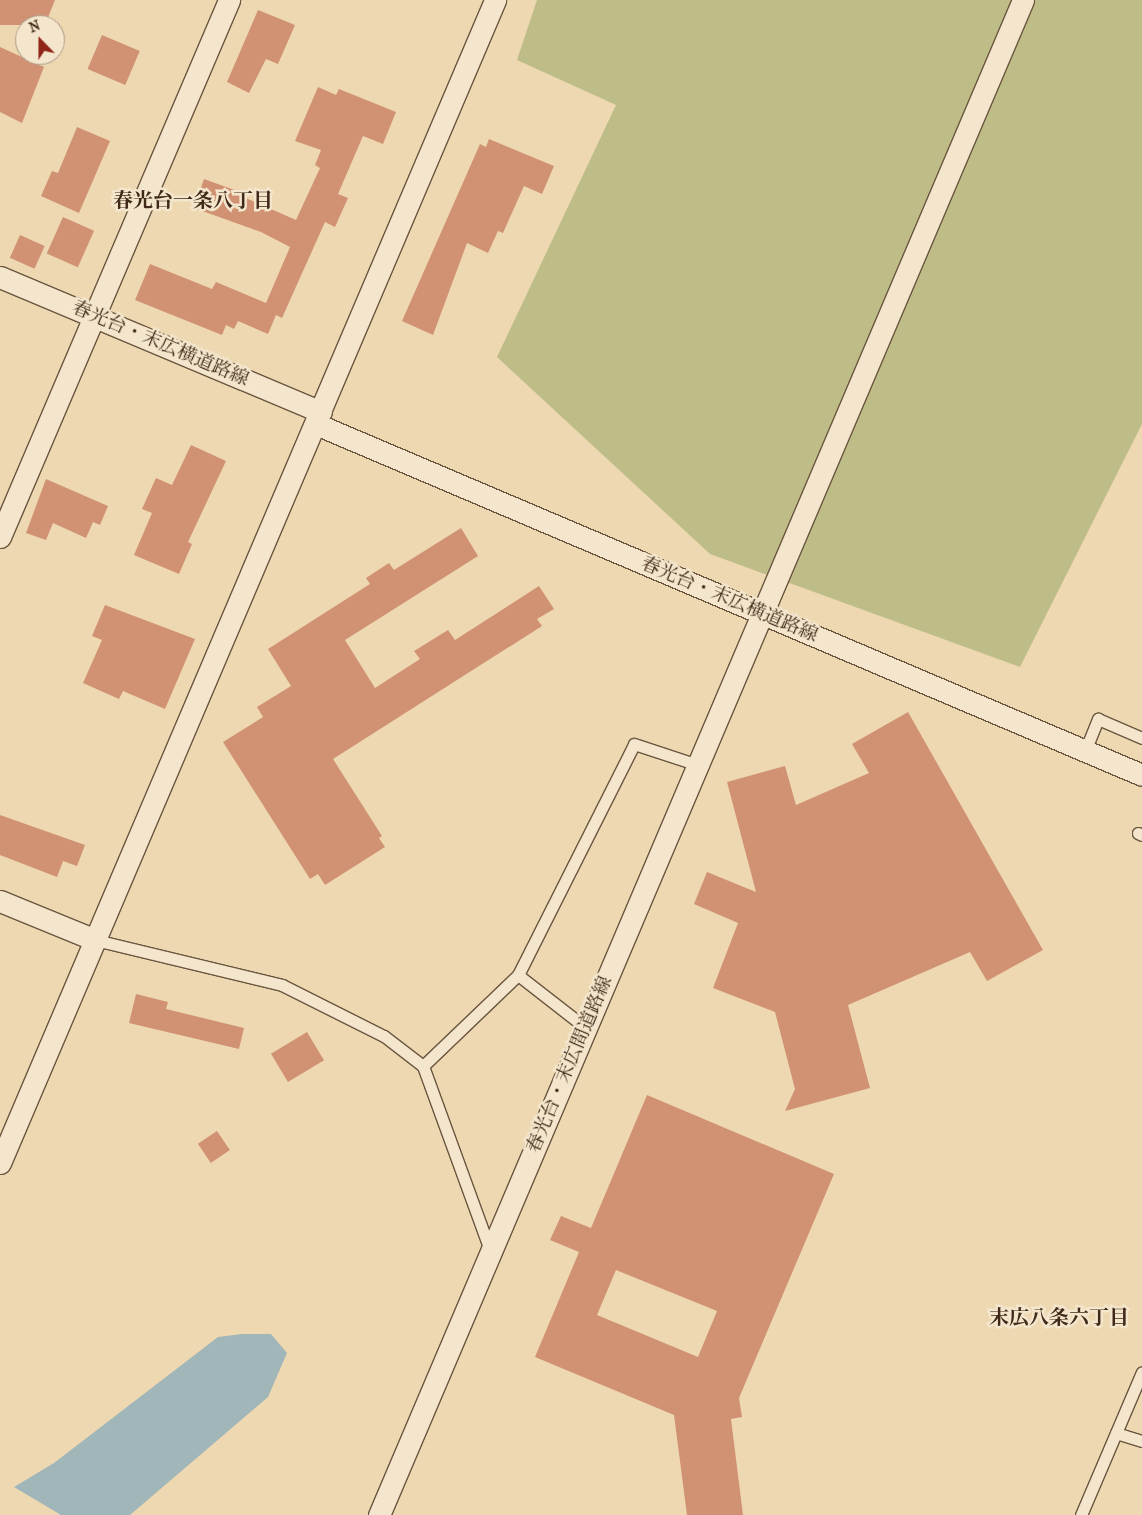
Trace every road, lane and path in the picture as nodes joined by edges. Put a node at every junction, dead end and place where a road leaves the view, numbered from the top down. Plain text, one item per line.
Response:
1 (229, 0) edge
2 (496, 0) edge
3 (1023, 0) edge
4 (0, 276) edge
5 (94, 317) junction
6 (318, 418) junction
7 (0, 537) edge
8 (762, 614) junction
9 (1142, 738) edge
10 (1085, 751) junction
11 (698, 765) junction
12 (1142, 775) edge
13 (0, 901) edge
14 (95, 940) junction
15 (518, 975) junction
16 (586, 1028) junction
17 (423, 1066) junction
18 (0, 1163) edge
19 (491, 1252) junction
20 (1142, 1372) edge
21 (1116, 1433) junction
22 (1142, 1441) edge
23 (379, 1515) edge
24 (1081, 1515) edge

1 - 5 street
2 - 6 street
3 - 8 street, 春光台・末広間道路線
4 - 5 street, 春光台・末広横道路線
5 - 6 street, 春光台・末広横道路線
5 - 7 street
6 - 8 street, 春光台・末広横道路線
6 - 14 street
8 - 10 street, 春光台・末広横道路線
8 - 11 street, 春光台・末広間道路線
9 - 10 lane
10 - 12 street, 春光台・末広横道路線
11 - 15 lane
11 - 16 street, 春光台・末広間道路線
13 - 14 street
14 - 17 lane
14 - 18 street
15 - 16 lane
15 - 17 lane
16 - 19 street, 春光台・末広間道路線
17 - 19 lane
19 - 23 street, 春光台・末広間道路線
20 - 21 lane
21 - 22 lane
21 - 24 lane

